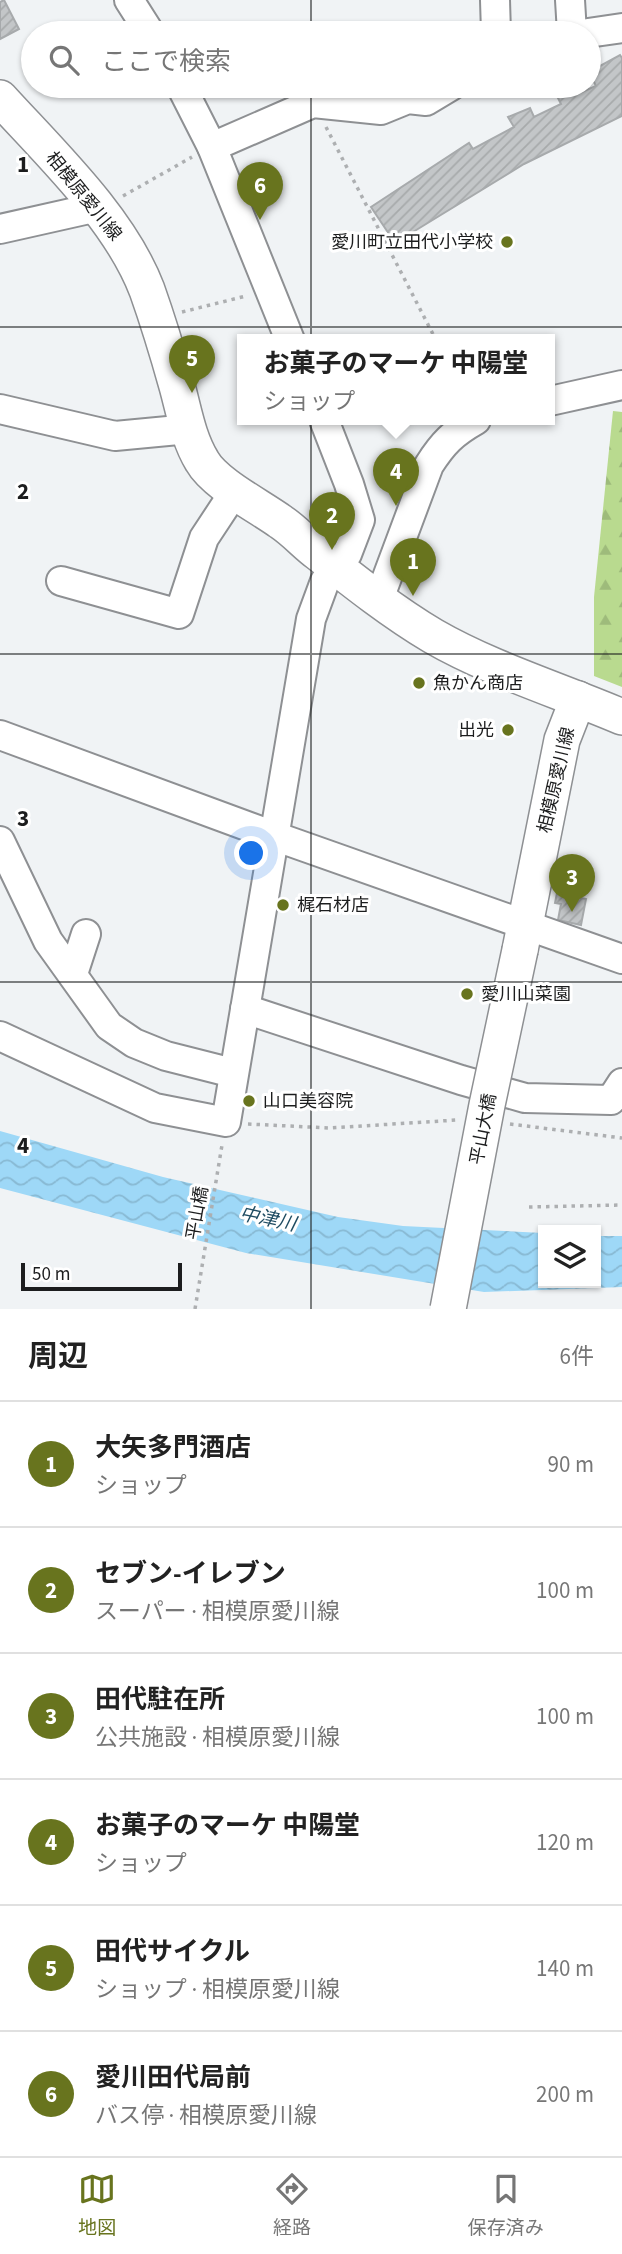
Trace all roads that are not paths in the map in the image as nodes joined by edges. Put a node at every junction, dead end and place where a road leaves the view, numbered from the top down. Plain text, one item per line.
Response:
1 (129, 0) edge
2 (495, 0) edge
3 (570, 0) edge
4 (142, 21) edge
5 (496, 21) edge
6 (571, 21) edge
7 (622, 28) edge
8 (601, 31) edge
9 (0, 98) edge
10 (187, 98) edge
11 (431, 98) edge
12 (212, 146) junction
13 (99, 209) junction
14 (0, 229) edge
15 (288, 334) edge
16 (622, 385) edge
17 (555, 400) edge
18 (0, 409) edge
19 (326, 425) edge
20 (468, 425) edge
21 (189, 429) junction
22 (235, 491) junction
23 (336, 567) junction
24 (75, 579) dead end
25 (379, 599) junction
26 (578, 699) junction
27 (622, 717) edge
28 (0, 735) edge
29 (274, 836) junction
30 (0, 841) edge
31 (86, 934) dead end
32 (522, 938) junction
33 (622, 959) edge
34 (72, 974) junction
35 (245, 1009) junction
36 (0, 1036) edge
37 (233, 1073) junction
38 (622, 1083) edge
39 (448, 1309) edge

1 - 4 street
2 - 5 street
3 - 6 street
7 - 8 street
9 - 13 main road, 相模原愛川線
10 - 12 street
11 - 12 street
12 - 15 street
13 - 14 street
13 - 21 main road, 相模原愛川線
16 - 17 street
18 - 21 street
19 - 23 street
20 - 25 street
21 - 22 main road, 相模原愛川線
22 - 23 main road, 相模原愛川線
22 - 24 street
23 - 25 main road, 相模原愛川線
23 - 29 street
25 - 26 main road, 相模原愛川線
26 - 27 main road
26 - 32 main road, 相模原愛川線
28 - 29 street
29 - 32 street
29 - 35 street
30 - 34 street
31 - 34 street
32 - 33 street
32 - 39 main road, 平山大橋, bridge
34 - 37 street
35 - 37 street
35 - 38 street
36 - 37 street

